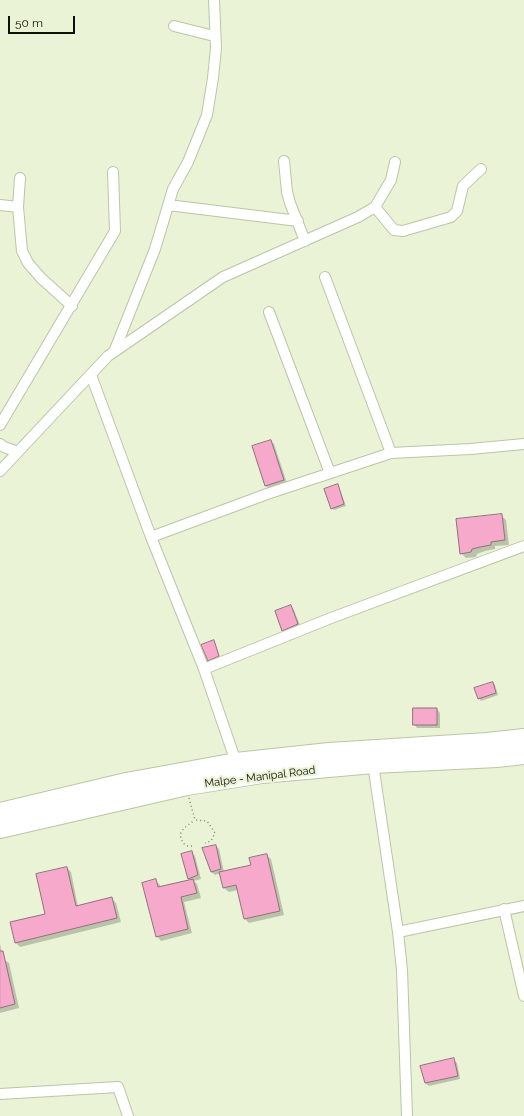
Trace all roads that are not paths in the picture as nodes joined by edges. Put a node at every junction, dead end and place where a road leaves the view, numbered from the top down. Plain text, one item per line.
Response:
1 (214, 0) edge
2 (174, 26) dead end
3 (214, 36) junction
4 (284, 161) dead end
5 (395, 162) dead end
6 (482, 169) dead end
7 (113, 172) dead end
8 (20, 178) dead end
9 (0, 205) edge
10 (168, 205) junction
11 (18, 207) junction
12 (375, 207) junction
13 (298, 221) junction
14 (305, 240) junction
15 (325, 277) dead end
16 (72, 306) junction
17 (269, 312) dead end
18 (114, 352) junction
19 (91, 375) junction
20 (0, 425) edge
21 (0, 444) edge
22 (524, 444) edge
23 (18, 452) junction
24 (391, 453) junction
25 (2, 467) edge
26 (330, 473) junction
27 (150, 537) junction
28 (524, 546) edge
29 (204, 669) junction
30 (524, 738) edge
31 (524, 755) edge
32 (236, 762) junction
33 (373, 764) junction
34 (0, 812) edge
35 (22, 815) junction
36 (0, 829) edge
37 (524, 906) edge
38 (504, 909) junction
39 (398, 932) junction
40 (524, 996) edge
41 (0, 1094) edge
42 (128, 1116) edge
43 (407, 1116) edge

1 - 3 street
2 - 3 street
3 - 10 street
4 - 13 street
5 - 12 street
6 - 12 street
7 - 16 street
8 - 11 street
9 - 11 street
10 - 13 street
10 - 18 street
11 - 16 street
12 - 14 street
13 - 14 street
14 - 18 street
15 - 24 street
16 - 20 street
17 - 26 street
18 - 19 street
19 - 23 street
19 - 27 street
21 - 23 street
22 - 24 street
23 - 25 street
24 - 26 street
26 - 27 street
27 - 29 street
28 - 29 street
29 - 32 street
30 - 32 highway, Malpe - Manipal Road
31 - 33 highway, Malpe - Manipal Road
32 - 35 highway, Malpe - Manipal Road
33 - 35 highway, Malpe - Manipal Road
33 - 39 street
34 - 35 highway, Malpe - Manipal Road
35 - 36 highway, Malpe - Manipal Road
37 - 38 street
38 - 39 street
38 - 40 street
39 - 43 street
41 - 42 street

